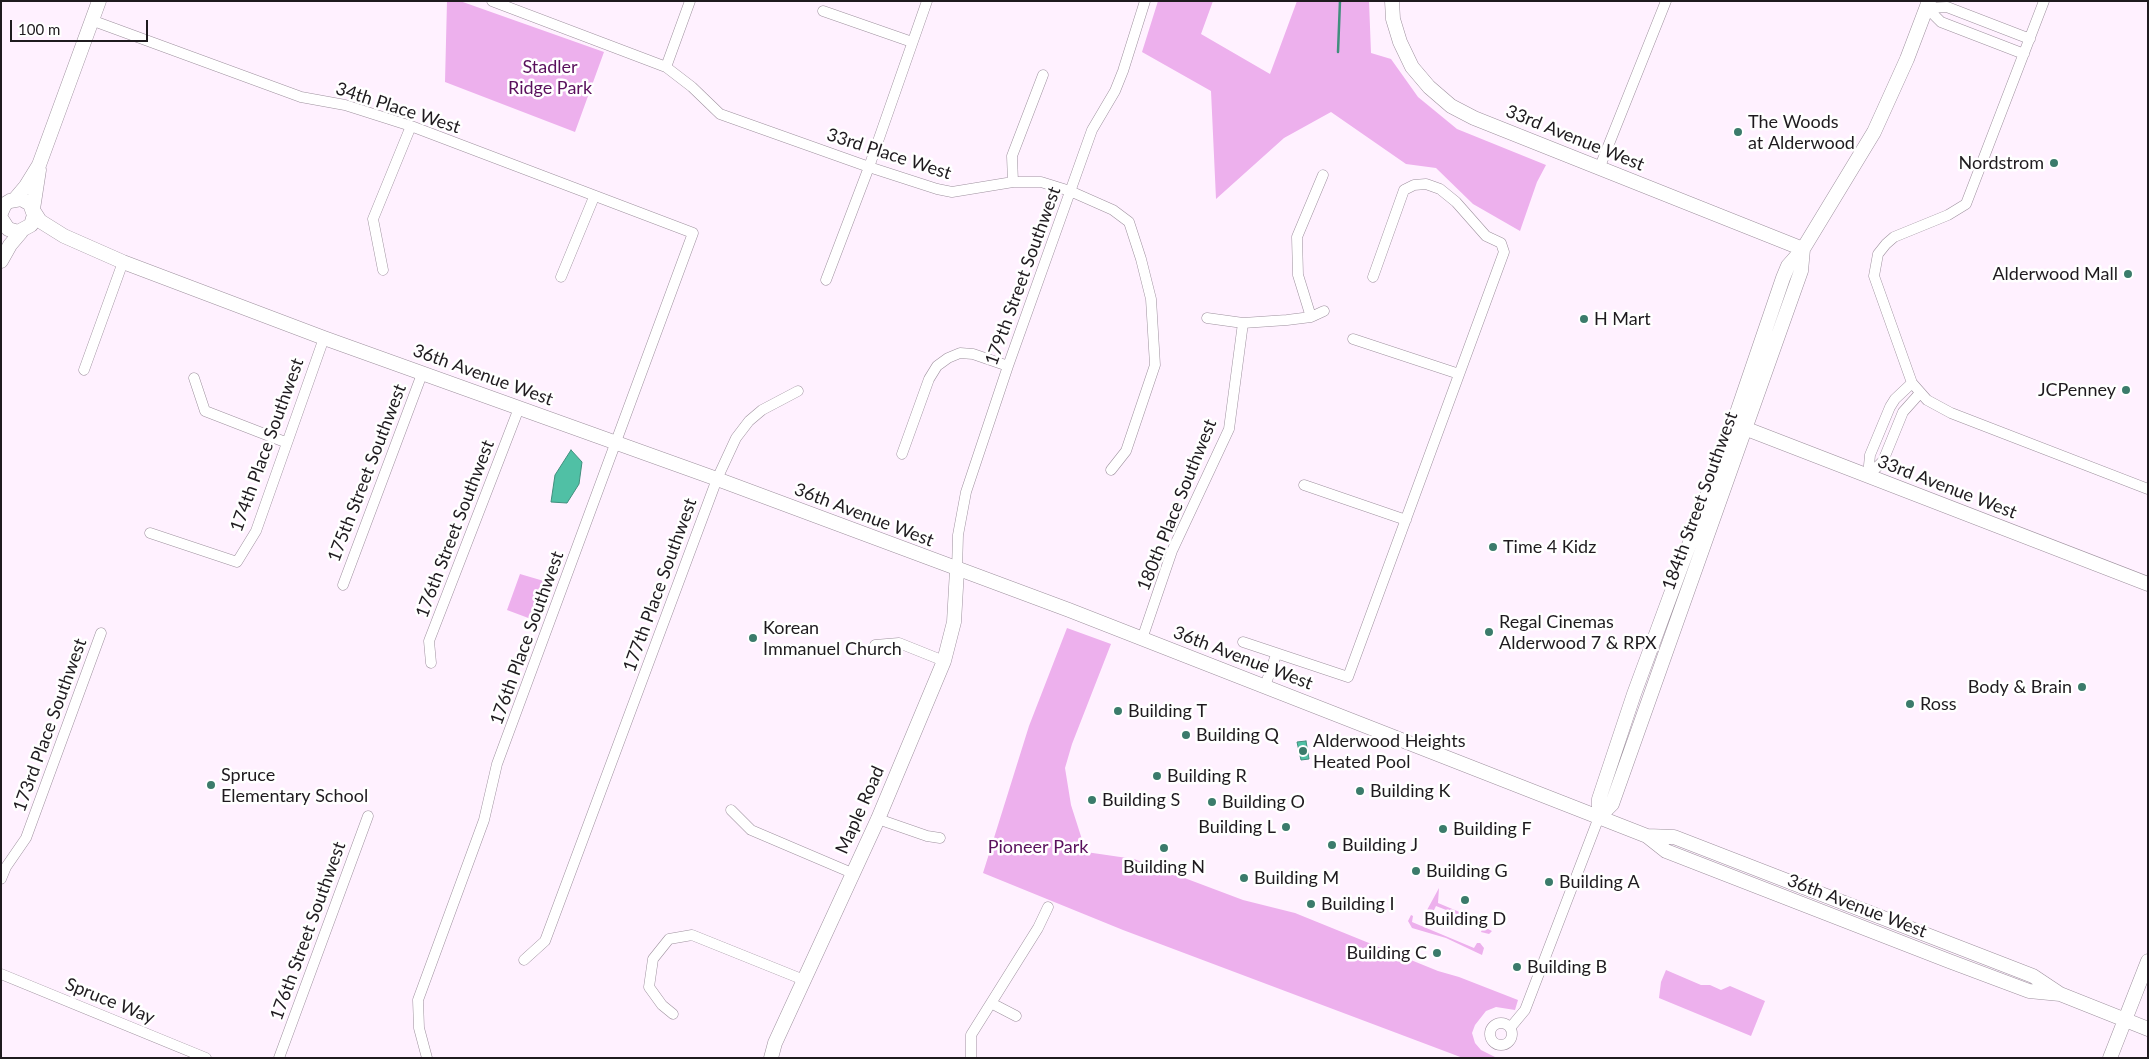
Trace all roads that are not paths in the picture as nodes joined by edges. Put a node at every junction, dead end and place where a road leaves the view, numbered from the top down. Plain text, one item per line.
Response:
1 (99, 1) edge
2 (492, 1) edge
3 (690, 1) edge
4 (927, 1) edge
5 (1145, 1) edge
6 (1392, 1) edge
7 (1666, 1) edge
8 (2044, 1) edge
9 (1928, 5) edge
10 (823, 11) dead end
11 (92, 20) junction
12 (2030, 39) junction
13 (912, 42) junction
14 (2024, 54) junction
15 (666, 67) junction
16 (1043, 76) dead end
17 (411, 126) junction
18 (39, 165) junction
19 (869, 167) junction
20 (1599, 169) junction
21 (1323, 175) dead end
22 (1013, 182) junction
23 (1070, 191) junction
24 (594, 197) junction
25 (9, 200) edge
26 (33, 210) junction
27 (2, 222) edge
28 (22, 232) junction
29 (694, 234) joint
30 (64, 236) junction
31 (1803, 249) junction
32 (1, 261) edge
33 (123, 262) junction
34 (382, 270) dead end
35 (561, 277) dead end
36 (1373, 277) dead end
37 (826, 280) dead end
38 (1324, 311) dead end
39 (1311, 317) junction
40 (1207, 318) dead end
41 (1243, 323) junction
42 (324, 338) junction
43 (1353, 339) dead end
44 (1008, 366) junction
45 (84, 370) dead end
46 (422, 374) junction
47 (1459, 374) junction
48 (194, 378) dead end
49 (1912, 383) junction
50 (798, 391) dead end
51 (1920, 394) junction
52 (519, 408) junction
53 (1740, 426) junction
54 (285, 442) junction
55 (617, 443) junction
56 (902, 454) dead end
57 (1111, 470) dead end
58 (1868, 476) junction
59 (717, 479) junction
60 (1304, 485) dead end
61 (2148, 489) edge
62 (1406, 520) junction
63 (150, 533) dead end
64 (1699, 559) junction
65 (957, 570) junction
66 (343, 584) dead end
67 (2148, 584) edge
68 (101, 634) dead end
69 (1142, 639) junction
70 (1655, 640) junction
71 (1242, 642) dead end
72 (875, 645) dead end
73 (1276, 655) junction
74 (944, 661) junction
75 (431, 663) dead end
76 (1265, 686) junction
77 (1649, 702) junction
78 (731, 810) dead end
79 (368, 816) dead end
80 (1599, 816) junction
81 (878, 819) junction
82 (940, 838) dead end
83 (852, 873) junction
84 (1, 879) edge
85 (1048, 907) dead end
86 (524, 960) dead end
87 (2148, 961) edge
88 (1, 974) edge
89 (804, 980) junction
90 (991, 1003) junction
91 (673, 1014) dead end
92 (1016, 1016) dead end
93 (2125, 1020) junction
94 (1510, 1028) dead end
95 (2148, 1029) edge
96 (206, 1058) edge
97 (279, 1058) edge
98 (428, 1058) edge
99 (771, 1058) edge
100 (971, 1058) edge
101 (2110, 1058) edge

1 - 11 main road
2 - 15 street, 33rd Place West
3 - 15 street
4 - 13 street
5 - 23 street, 179th Street Southwest
6 - 20 main road, 33rd Avenue West
7 - 20 street
8 - 12 street
9 - 12 street
9 - 14 street
9 - 31 main road, 184th Street Southwest
10 - 13 street
11 - 17 street, 34th Place West
11 - 18 main road
12 - 14 street
13 - 19 street
14 - 49 street
15 - 19 street, 33rd Place West
16 - 22 street
17 - 24 street, 34th Place West
17 - 34 street
18 - 25 main road
18 - 26 main road
19 - 22 street, 33rd Place West
19 - 37 street
20 - 31 main road, 33rd Avenue West
21 - 39 street
22 - 23 street, 33rd Place West
23 - 44 street, 179th Street Southwest
23 - 57 street, 33rd Place West
24 - 29 street, 34th Place West
24 - 35 street
25 - 26 main road
25 - 27 main road
26 - 28 main road
26 - 30 main road, 36th Avenue West
27 - 28 main road
28 - 30 main road, 36th Avenue West
28 - 32 main road
29 - 55 street, 176th Place Southwest
30 - 33 main road, 36th Avenue West
31 - 53 main road, 184th Street Southwest
33 - 42 main road, 36th Avenue West
33 - 45 street
36 - 47 street
38 - 39 street
39 - 41 street
40 - 41 street
41 - 69 street, 180th Place Southwest
42 - 46 main road, 36th Avenue West
42 - 54 street, 174th Place Southwest
43 - 47 street
44 - 56 street
44 - 65 street, 179th Street Southwest
46 - 52 main road, 36th Avenue West
46 - 66 street, 175th Street Southwest
47 - 62 street
48 - 54 street
49 - 51 street
49 - 58 street
50 - 59 street, 177th Place Southwest
51 - 58 street
51 - 61 street
52 - 55 main road, 36th Avenue West
52 - 75 street, 176th Street Southwest
53 - 58 main road, 33rd Avenue West
53 - 64 main road, 184th Street Southwest
53 - 70 main road, 184th Street Southwest
54 - 63 street, 174th Place Southwest
55 - 59 main road, 36th Avenue West
55 - 98 street, 176th Place Southwest
58 - 67 main road, 33rd Avenue West
59 - 65 main road, 36th Avenue West
59 - 86 street, 177th Place Southwest
60 - 62 street
62 - 73 street
64 - 70 main road
64 - 77 main road, 184th Street Southwest
65 - 69 main road, 36th Avenue West
65 - 74 main road, Maple Road
68 - 84 street, 173rd Place Southwest
69 - 76 main road, 36th Avenue West
70 - 77 main road
70 - 80 main road, 184th Street Southwest
71 - 73 street
72 - 74 street
73 - 76 street
74 - 81 main road, Maple Road
76 - 80 main road, 36th Avenue West
77 - 80 main road, 184th Street Southwest
78 - 83 street
79 - 97 street, 176th Street Southwest
80 - 93 main road, 36th Avenue West
80 - 94 street, 184th Street Southwest
81 - 82 street
81 - 83 main road, Maple Road
83 - 89 main road, Maple Road
85 - 90 street
87 - 93 main road
88 - 96 street, Spruce Way
89 - 91 street
89 - 99 main road, Maple Road
90 - 92 street
90 - 100 street
93 - 95 main road, 36th Avenue West
93 - 101 main road

